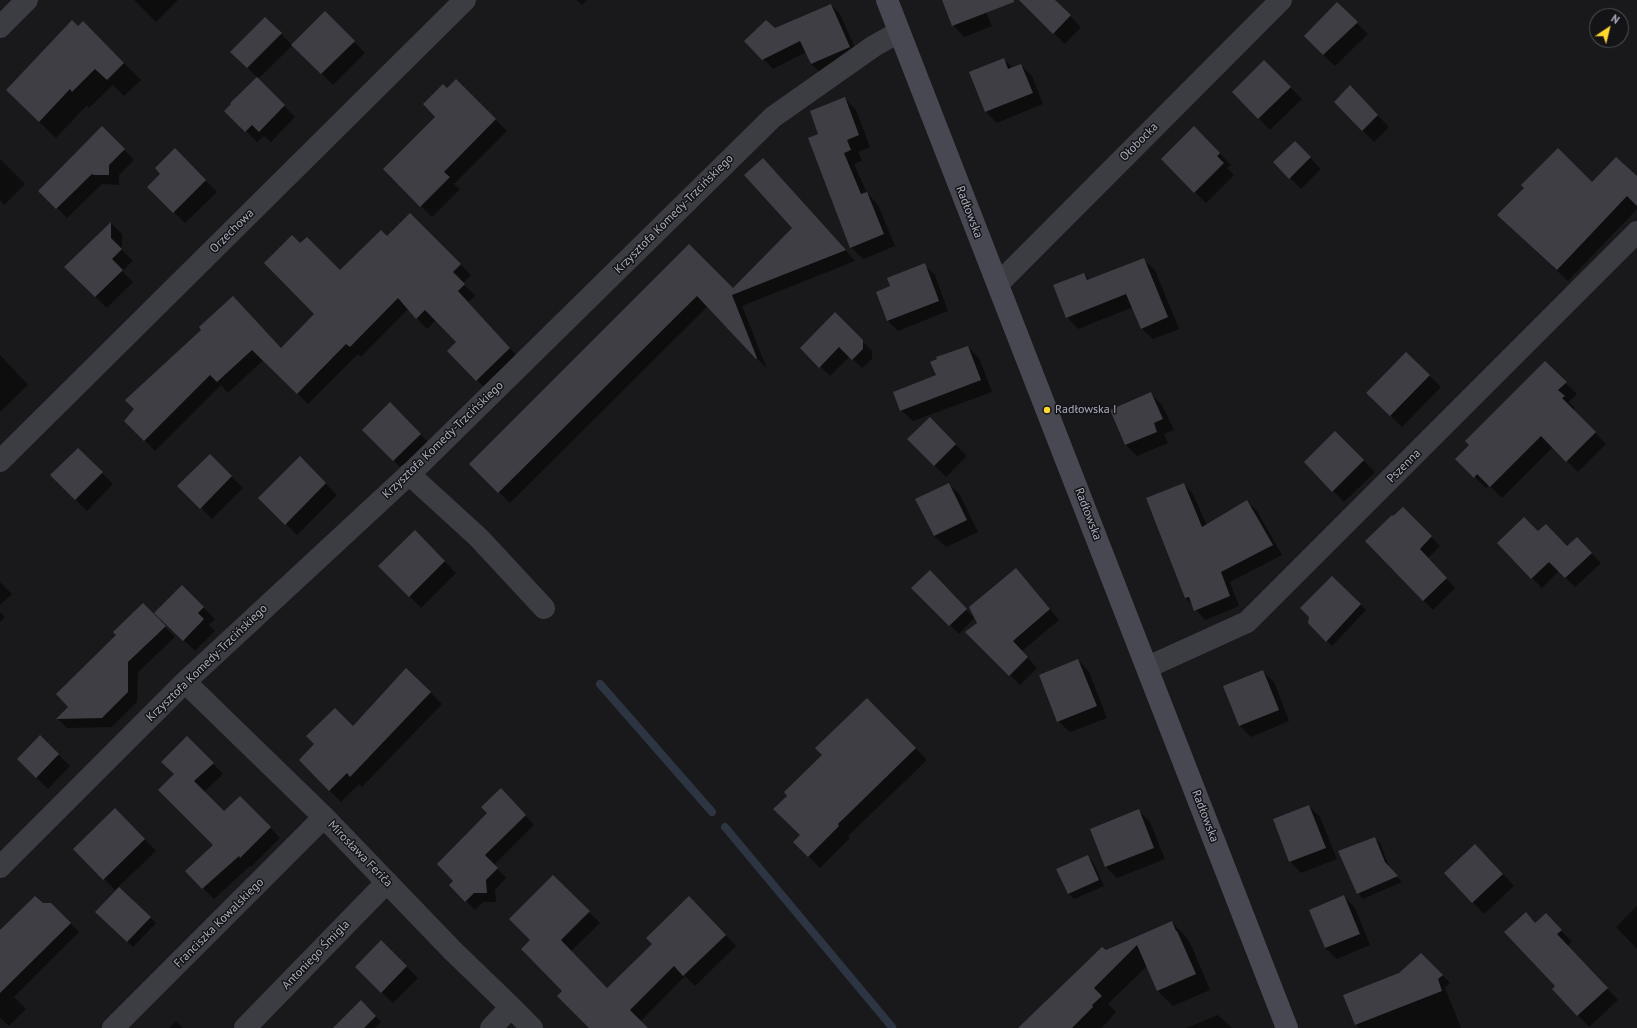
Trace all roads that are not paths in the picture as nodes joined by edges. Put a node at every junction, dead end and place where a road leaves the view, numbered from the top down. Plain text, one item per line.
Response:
1 (27, 0) edge
2 (464, 0) edge
3 (887, 0) edge
4 (1281, 0) edge
5 (0, 27) edge
6 (899, 32) junction
7 (1637, 232) edge
8 (998, 284) junction
9 (0, 461) edge
10 (409, 474) junction
11 (544, 608) dead end
12 (1148, 667) junction
13 (186, 682) junction
14 (324, 817) junction
15 (0, 867) edge
16 (387, 882) junction
17 (512, 1007) junction
18 (113, 1028) edge
19 (246, 1028) edge
20 (491, 1028) edge
21 (532, 1028) edge
22 (1287, 1028) edge

1 - 5 street
2 - 9 street, Orzechowa
3 - 6 street, Radłowska
4 - 8 street, Ołobocka
6 - 8 street, Radłowska
6 - 10 street, Krzysztofa Komedy-Trzcińskiego
7 - 12 street, Pszenna
8 - 12 street, Radłowska
10 - 11 street
10 - 13 street, Krzysztofa Komedy-Trzcińskiego
12 - 22 street, Radłowska
13 - 14 street, Mirosława Feriča
13 - 15 street, Krzysztofa Komedy-Trzcińskiego
14 - 16 street, Mirosława Feriča
14 - 18 street, Franciszka Kowalskiego
16 - 17 street, Mirosława Feriča
16 - 19 street, Antoniego Śmigla
17 - 20 street
17 - 21 street, Mirosława Feriča

